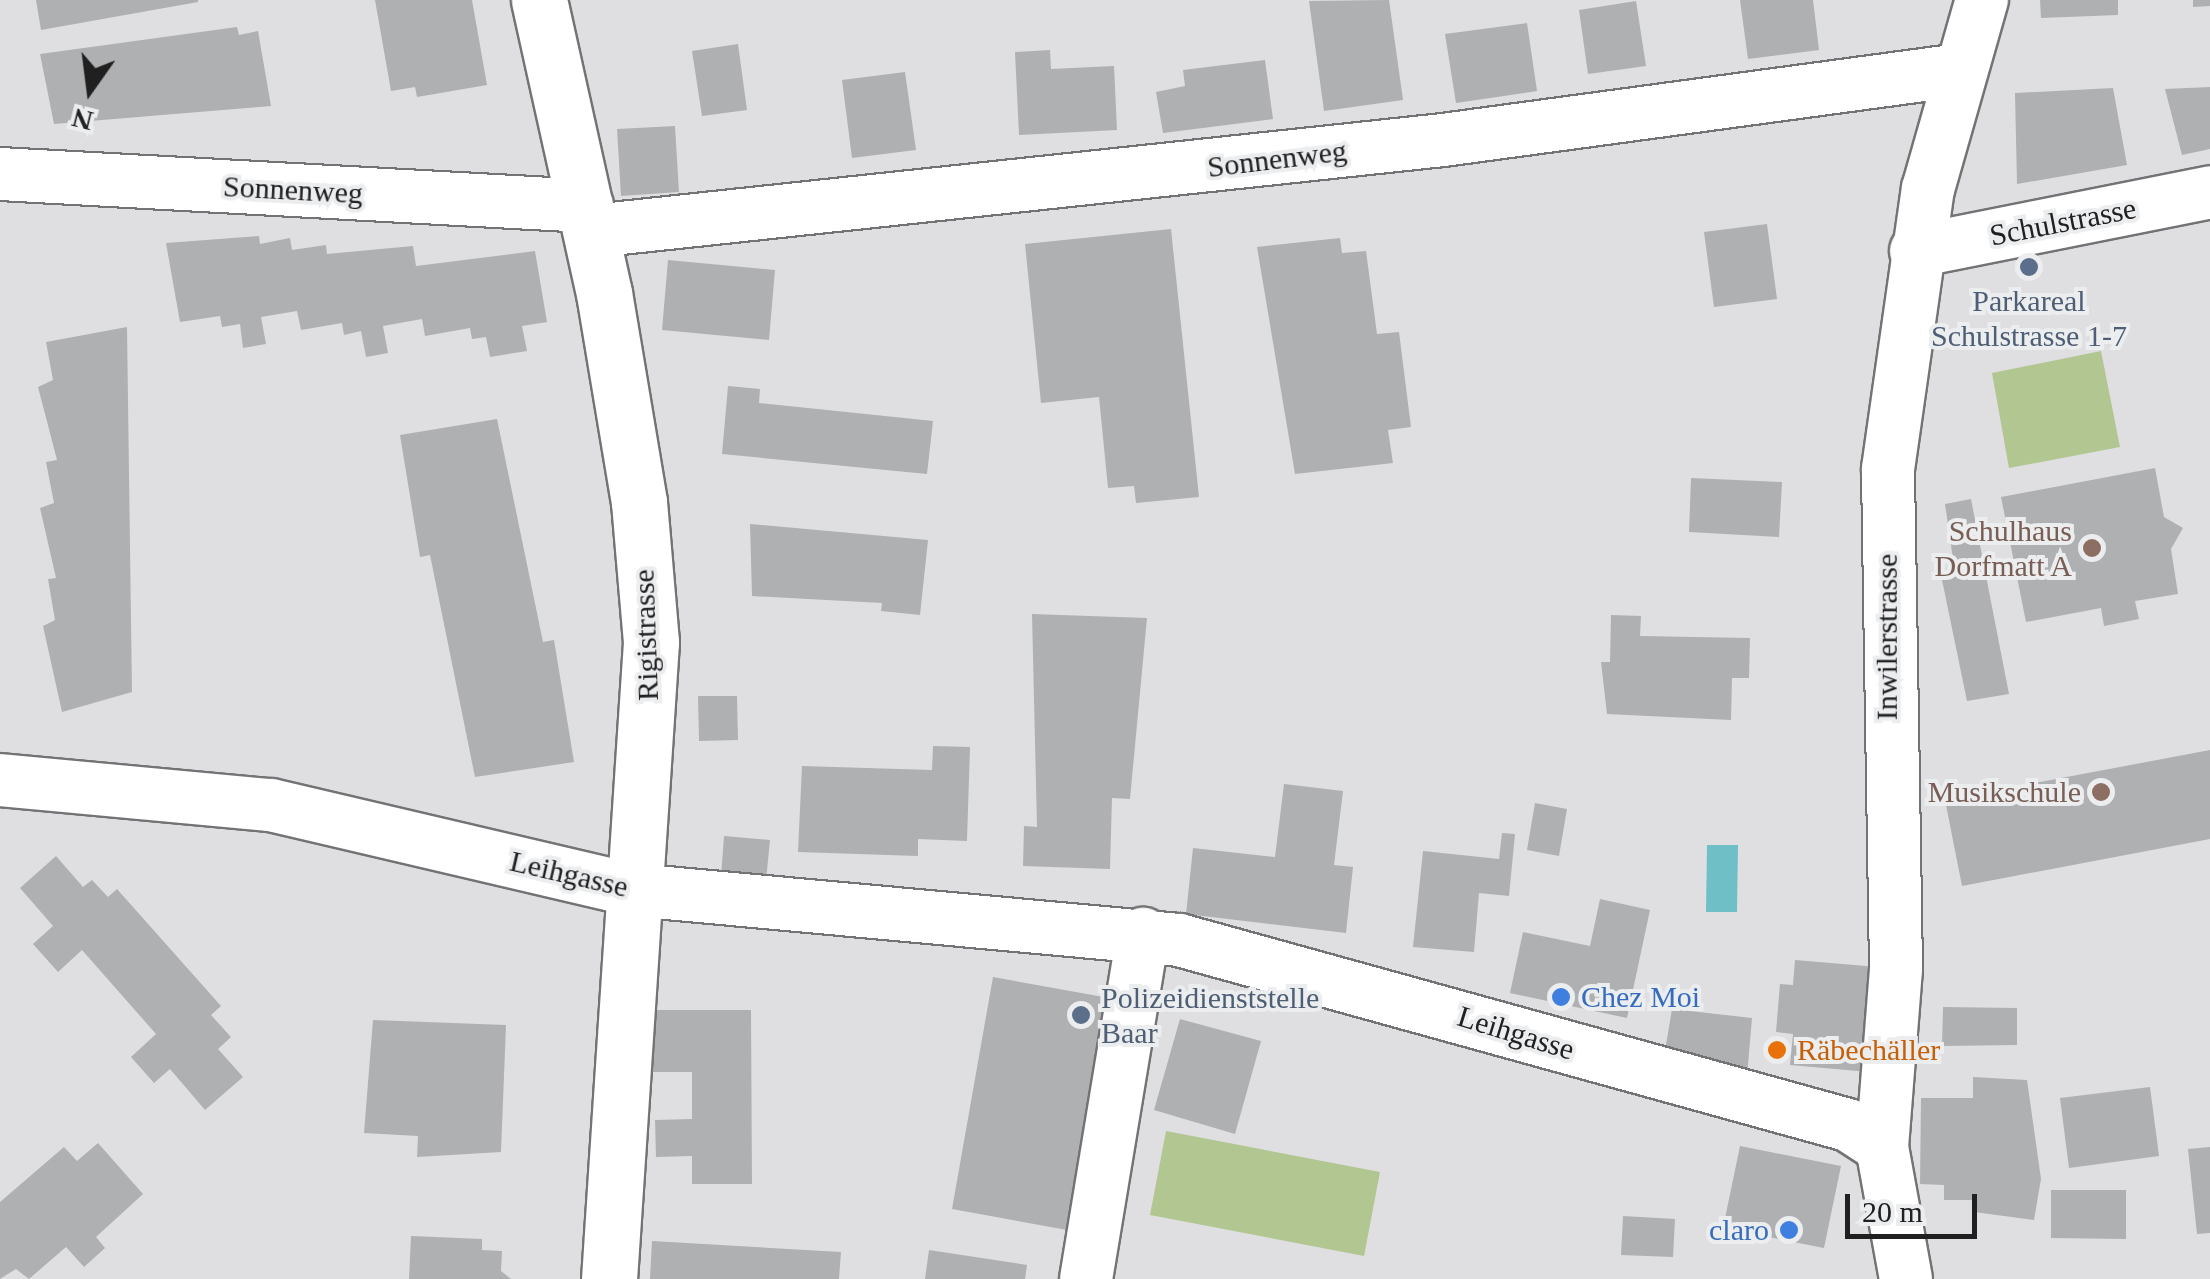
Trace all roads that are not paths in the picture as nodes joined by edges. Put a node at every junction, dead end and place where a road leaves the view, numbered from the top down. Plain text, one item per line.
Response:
1 (539, 0) edge
2 (1982, 0) edge
3 (1960, 70) junction
4 (0, 174) edge
5 (2210, 192) edge
6 (590, 218) junction
7 (1916, 251) junction
8 (0, 780) edge
9 (634, 890) junction
10 (1143, 934) junction
11 (1882, 1148) junction
12 (609, 1279) edge
13 (1086, 1279) edge
14 (1906, 1279) edge

1 - 6 street, Rigistrasse
2 - 3 street, Inwilerstrasse
3 - 6 street, Sonnenweg
3 - 7 street, Inwilerstrasse
4 - 6 street, Sonnenweg
5 - 7 street, Schulstrasse
6 - 9 street, Rigistrasse
7 - 11 street, Inwilerstrasse
8 - 9 street, Leihgasse
9 - 10 street, Leihgasse
9 - 12 street, Rigistrasse
10 - 11 street, Leihgasse
10 - 13 street
11 - 14 street, Inwilerstrasse

